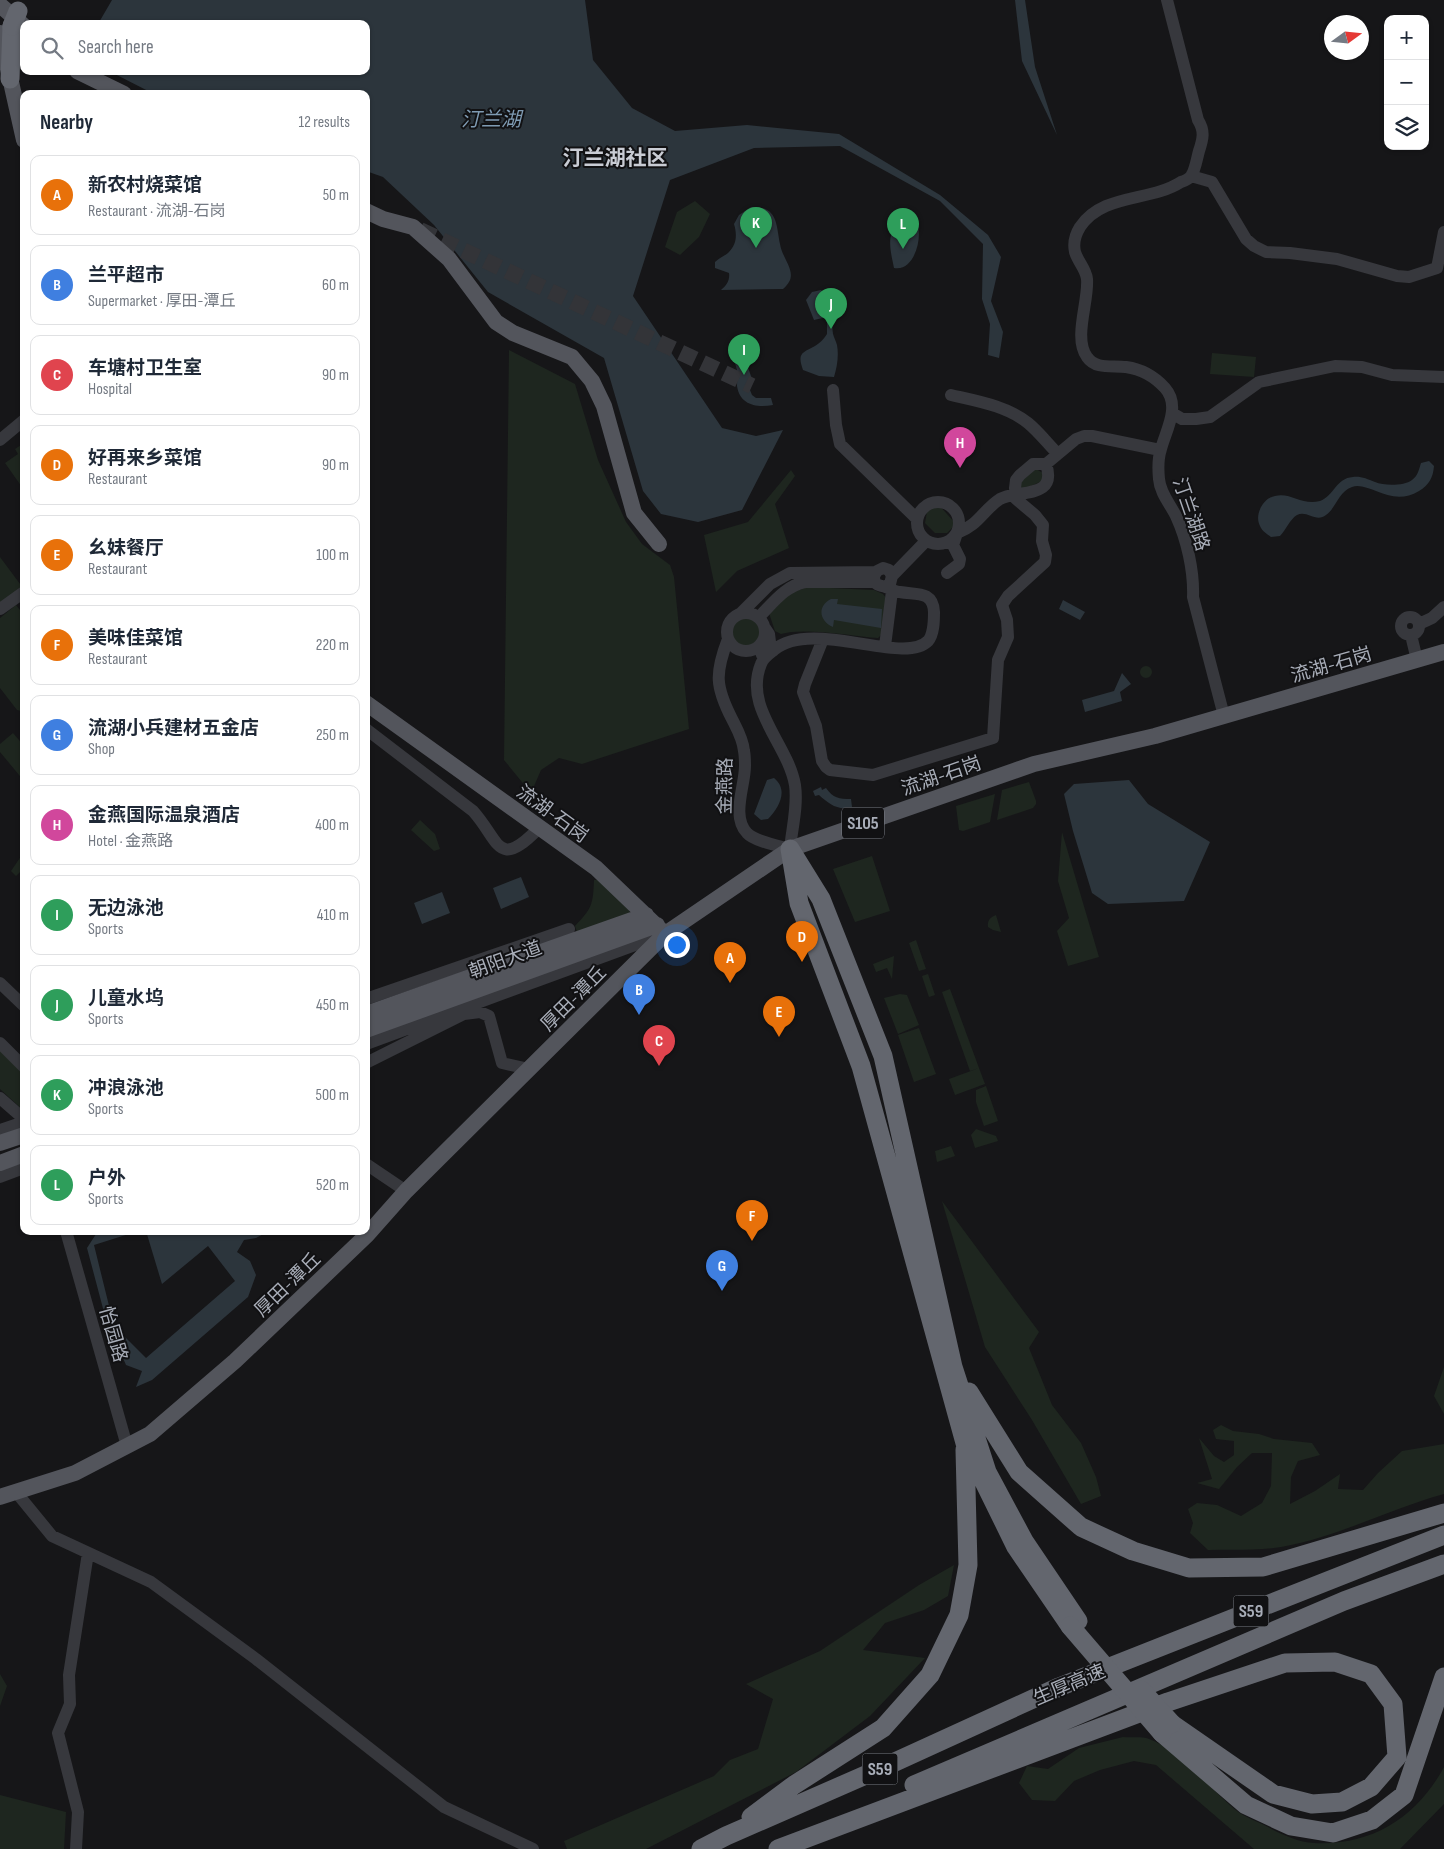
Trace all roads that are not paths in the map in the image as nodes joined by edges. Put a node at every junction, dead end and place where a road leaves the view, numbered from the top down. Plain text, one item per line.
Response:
1 (1167, 0) edge
2 (12, 17) edge
3 (0, 63) edge
4 (86, 75) edge
5 (10, 79) junction
6 (116, 90) edge
7 (20, 123) edge
8 (1191, 176) junction
9 (370, 213) edge
10 (1444, 232) edge
11 (1444, 377) edge
12 (833, 390) dead end
13 (951, 396) dead end
14 (1172, 413) junction
15 (20, 423) edge
16 (0, 440) edge
17 (1160, 450) junction
18 (1058, 454) junction
19 (1046, 464) junction
20 (1015, 494) junction
21 (916, 519) junction
22 (957, 533) junction
23 (924, 539) junction
24 (659, 544) dead end
25 (947, 572) dead end
26 (889, 582) junction
27 (20, 595) edge
28 (1444, 607) edge
29 (0, 609) edge
30 (741, 613) junction
31 (764, 627) junction
32 (797, 639) junction
33 (823, 639) junction
34 (730, 642) junction
35 (887, 646) junction
36 (1444, 652) edge
37 (1417, 660) junction
38 (370, 705) edge
39 (1224, 716) junction
40 (370, 732) edge
41 (539, 828) junction
42 (790, 849) junction
43 (656, 925) junction
44 (569, 928) dead end
45 (0, 983) edge
46 (370, 998) edge
47 (20, 1002) edge
48 (370, 1013) edge
49 (403, 1024) junction
50 (370, 1029) edge
51 (418, 1037) junction
52 (370, 1042) edge
53 (0, 1044) edge
54 (370, 1061) edge
55 (20, 1063) edge
56 (529, 1069) junction
57 (0, 1098) edge
58 (20, 1116) edge
59 (20, 1122) edge
60 (0, 1130) edge
61 (20, 1136) edge
62 (0, 1143) edge
63 (20, 1156) edge
64 (0, 1163) edge
65 (370, 1167) edge
66 (20, 1170) edge
67 (0, 1177) edge
68 (406, 1191) junction
69 (370, 1229) edge
70 (67, 1235) edge
71 (364, 1235) edge
72 (953, 1367) junction
73 (965, 1443) junction
74 (127, 1446) junction
75 (16, 1492) junction
76 (0, 1497) edge
77 (1444, 1513) edge
78 (1444, 1535) edge
79 (88, 1553) junction
80 (1444, 1564) edge
81 (1074, 1624) junction
82 (1444, 1676) edge
83 (1167, 1728) junction
84 (726, 1836) junction
85 (76, 1849) edge
86 (533, 1849) edge
87 (700, 1849) edge
88 (772, 1849) edge
89 (778, 1849) edge

1 - 8 street
2 - 5 highway
3 - 5 highway
4 - 6 main road
5 - 7 main road
8 - 10 street
8 - 14 street, 汀兰湖路
9 - 24 main road
11 - 14 street
12 - 21 street
13 - 18 street
14 - 17 street, 汀兰湖路
15 - 16 street
17 - 18 street
17 - 39 street, 汀兰湖路
18 - 19 street
19 - 20 street
19 - 20 street
20 - 22 street
20 - 33 street
21 - 22 street
21 - 23 street
22 - 23 street
22 - 25 street
23 - 26 street
26 - 30 street, 金燕路
26 - 31 street, 金燕路
26 - 35 street
26 - 35 street, 金燕路
27 - 29 street
28 - 37 street
30 - 31 street, 金燕路
30 - 34 street, 金燕路
31 - 32 street, 金燕路
31 - 34 street, 金燕路
31 - 42 street, 金燕路
32 - 33 street, 金燕路
32 - 42 street, 金燕路
33 - 35 street, 金燕路
34 - 42 street, 金燕路
36 - 37 main road, 流湖-石岗 / S105
37 - 39 main road, 流湖-石岗 / S105
38 - 41 main road, 流湖-石岗
39 - 42 main road, 流湖-石岗 / S105
40 - 41 street
41 - 43 main road, 流湖-石岗
42 - 43 main road, 流湖-石岗 / S105
42 - 72 highway
42 - 73 highway
43 - 48 main road, 朝阳大道
43 - 49 main road, 朝阳大道
43 - 56 main road, 厚田-潭丘
44 - 46 street
45 - 47 street
49 - 50 main road, 朝阳大道
49 - 51 street
49 - 52 street
51 - 54 street
51 - 56 street
53 - 55 street
56 - 68 main road, 厚田-潭丘
57 - 58 street
59 - 60 street
61 - 62 main road
63 - 64 main road
65 - 68 street
66 - 67 street
68 - 69 main road, 厚田-潭丘
70 - 74 street, 怡园路
71 - 74 main road, 厚田-潭丘
72 - 77 highway
72 - 81 highway
73 - 81 highway
73 - 84 highway
74 - 75 main road, 厚田-潭丘
75 - 76 main road, 厚田-潭丘
75 - 79 street
78 - 84 highway, 生厚高速 / S59
79 - 85 street
79 - 86 street
80 - 88 highway, 生厚高速 / S59
81 - 83 highway, bridge
82 - 83 highway
83 - 89 highway
84 - 87 highway, 生厚高速 / S59

